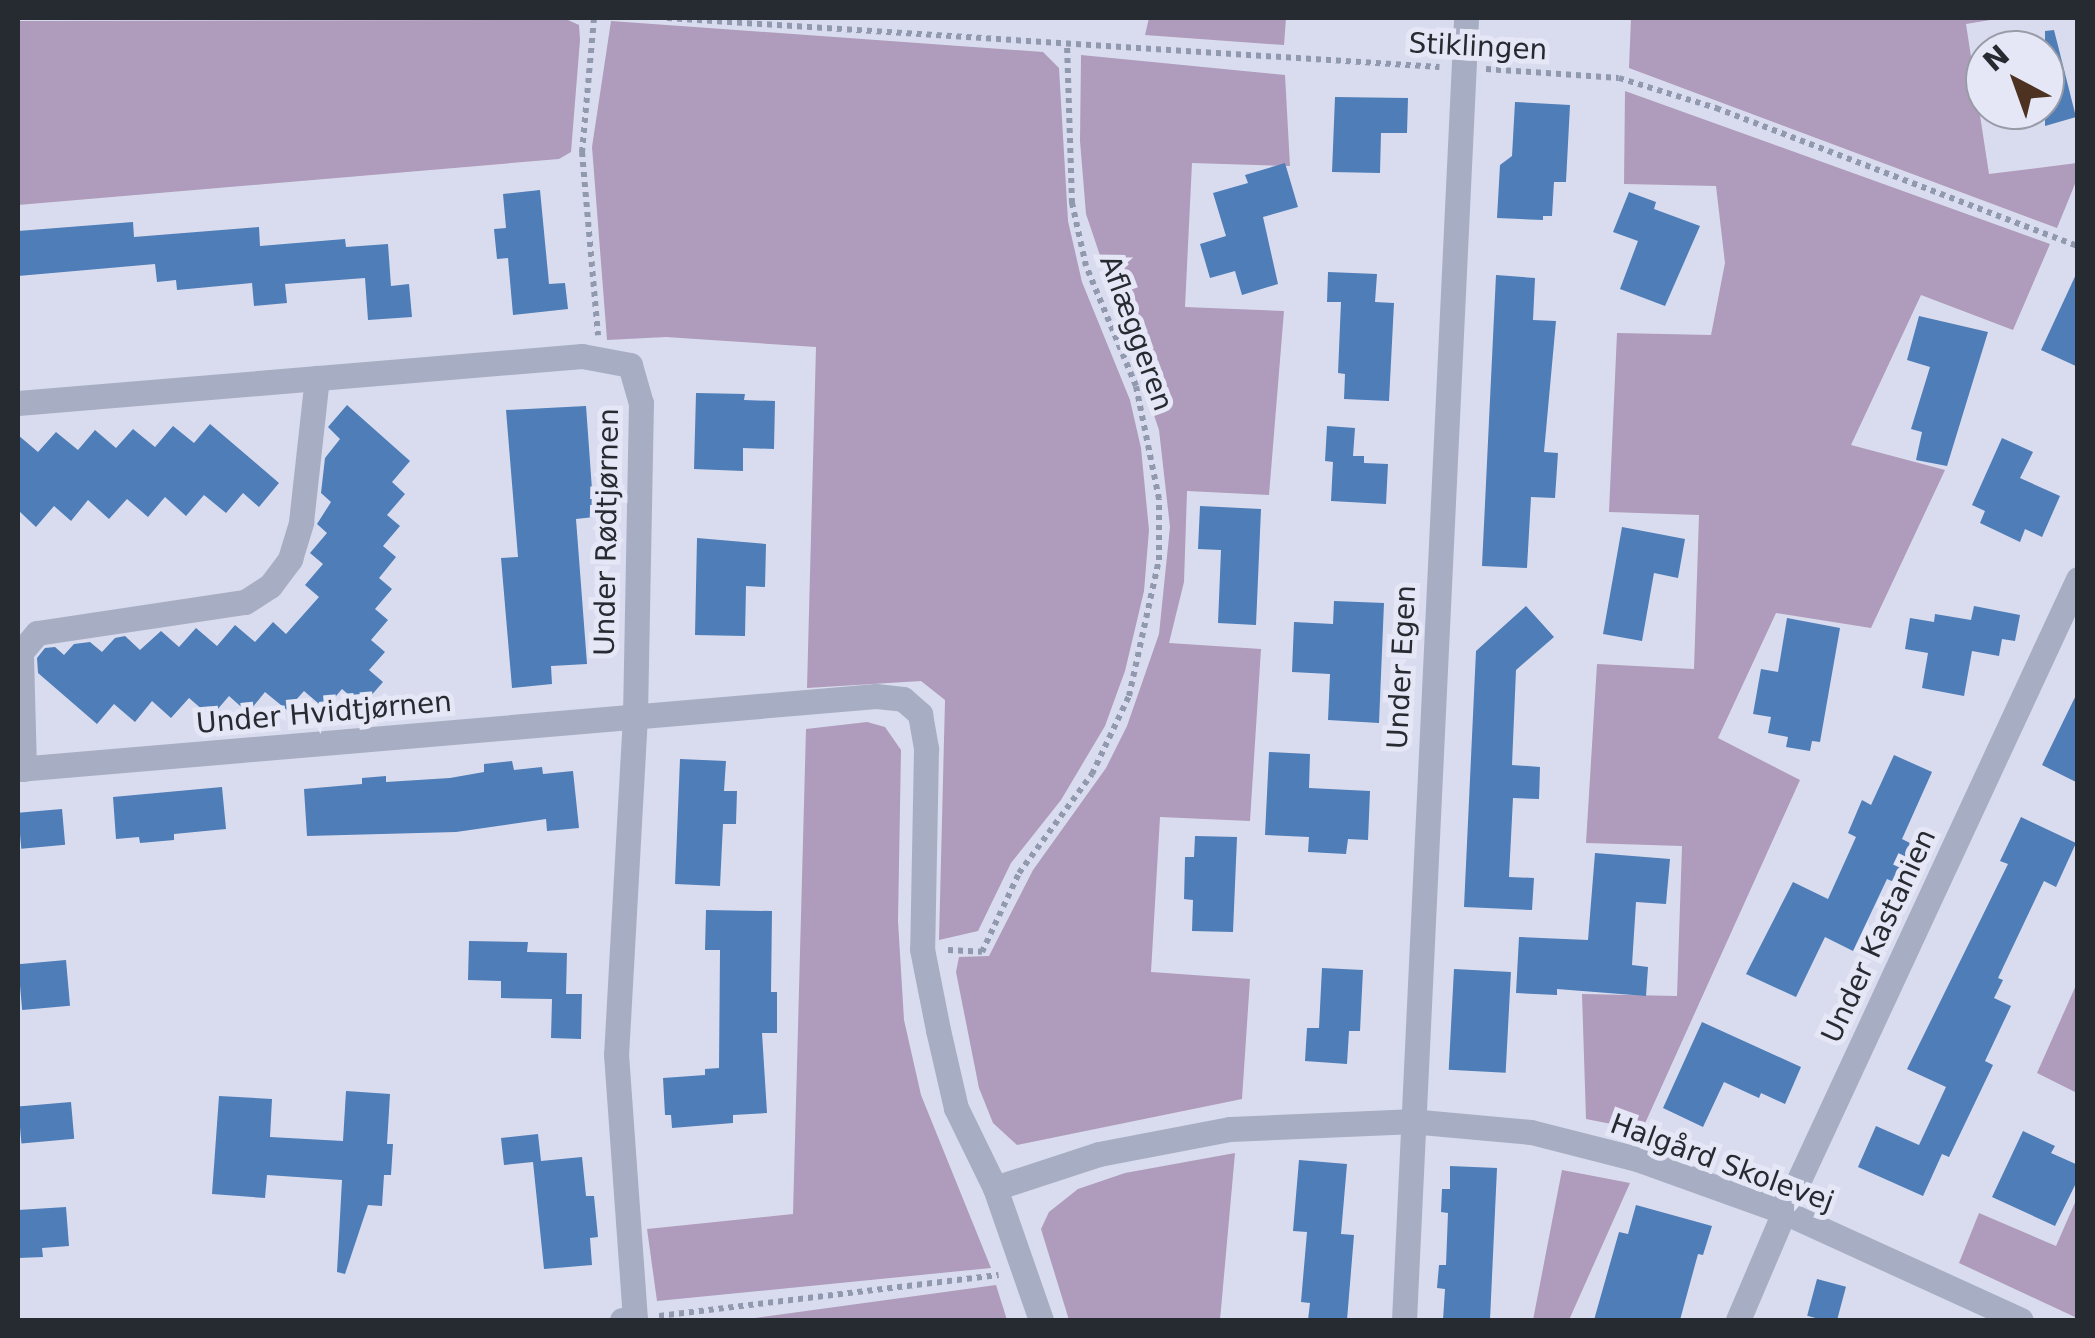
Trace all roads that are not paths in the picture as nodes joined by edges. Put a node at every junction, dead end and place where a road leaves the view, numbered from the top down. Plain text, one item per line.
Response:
1 (1466, 18) edge
2 (316, 378) junction
3 (18, 403) edge
4 (2078, 579) edge
5 (635, 716) junction
6 (21, 769) edge
7 (1410, 1121) junction
8 (995, 1188) junction
9 (1784, 1212) junction
10 (622, 1320) edge
11 (635, 1320) edge
12 (1041, 1320) edge
13 (1404, 1320) edge
14 (1738, 1320) edge
15 (2021, 1320) edge

1 - 7 street, Under Egen
2 - 3 street
2 - 5 street, Under Rødtjørnen
2 - 6 street
4 - 9 street, Under Kastanien
5 - 6 street, Under Hvidtjørnen
5 - 8 street, Under Hvidtjørnen
5 - 11 street
7 - 8 street, Halgård Skolevej
7 - 9 street, Halgård Skolevej
7 - 13 street, Under Egen
8 - 12 street
9 - 14 street, Under Kastanien
9 - 15 street, Halgård Skolevej
10 - 11 street

